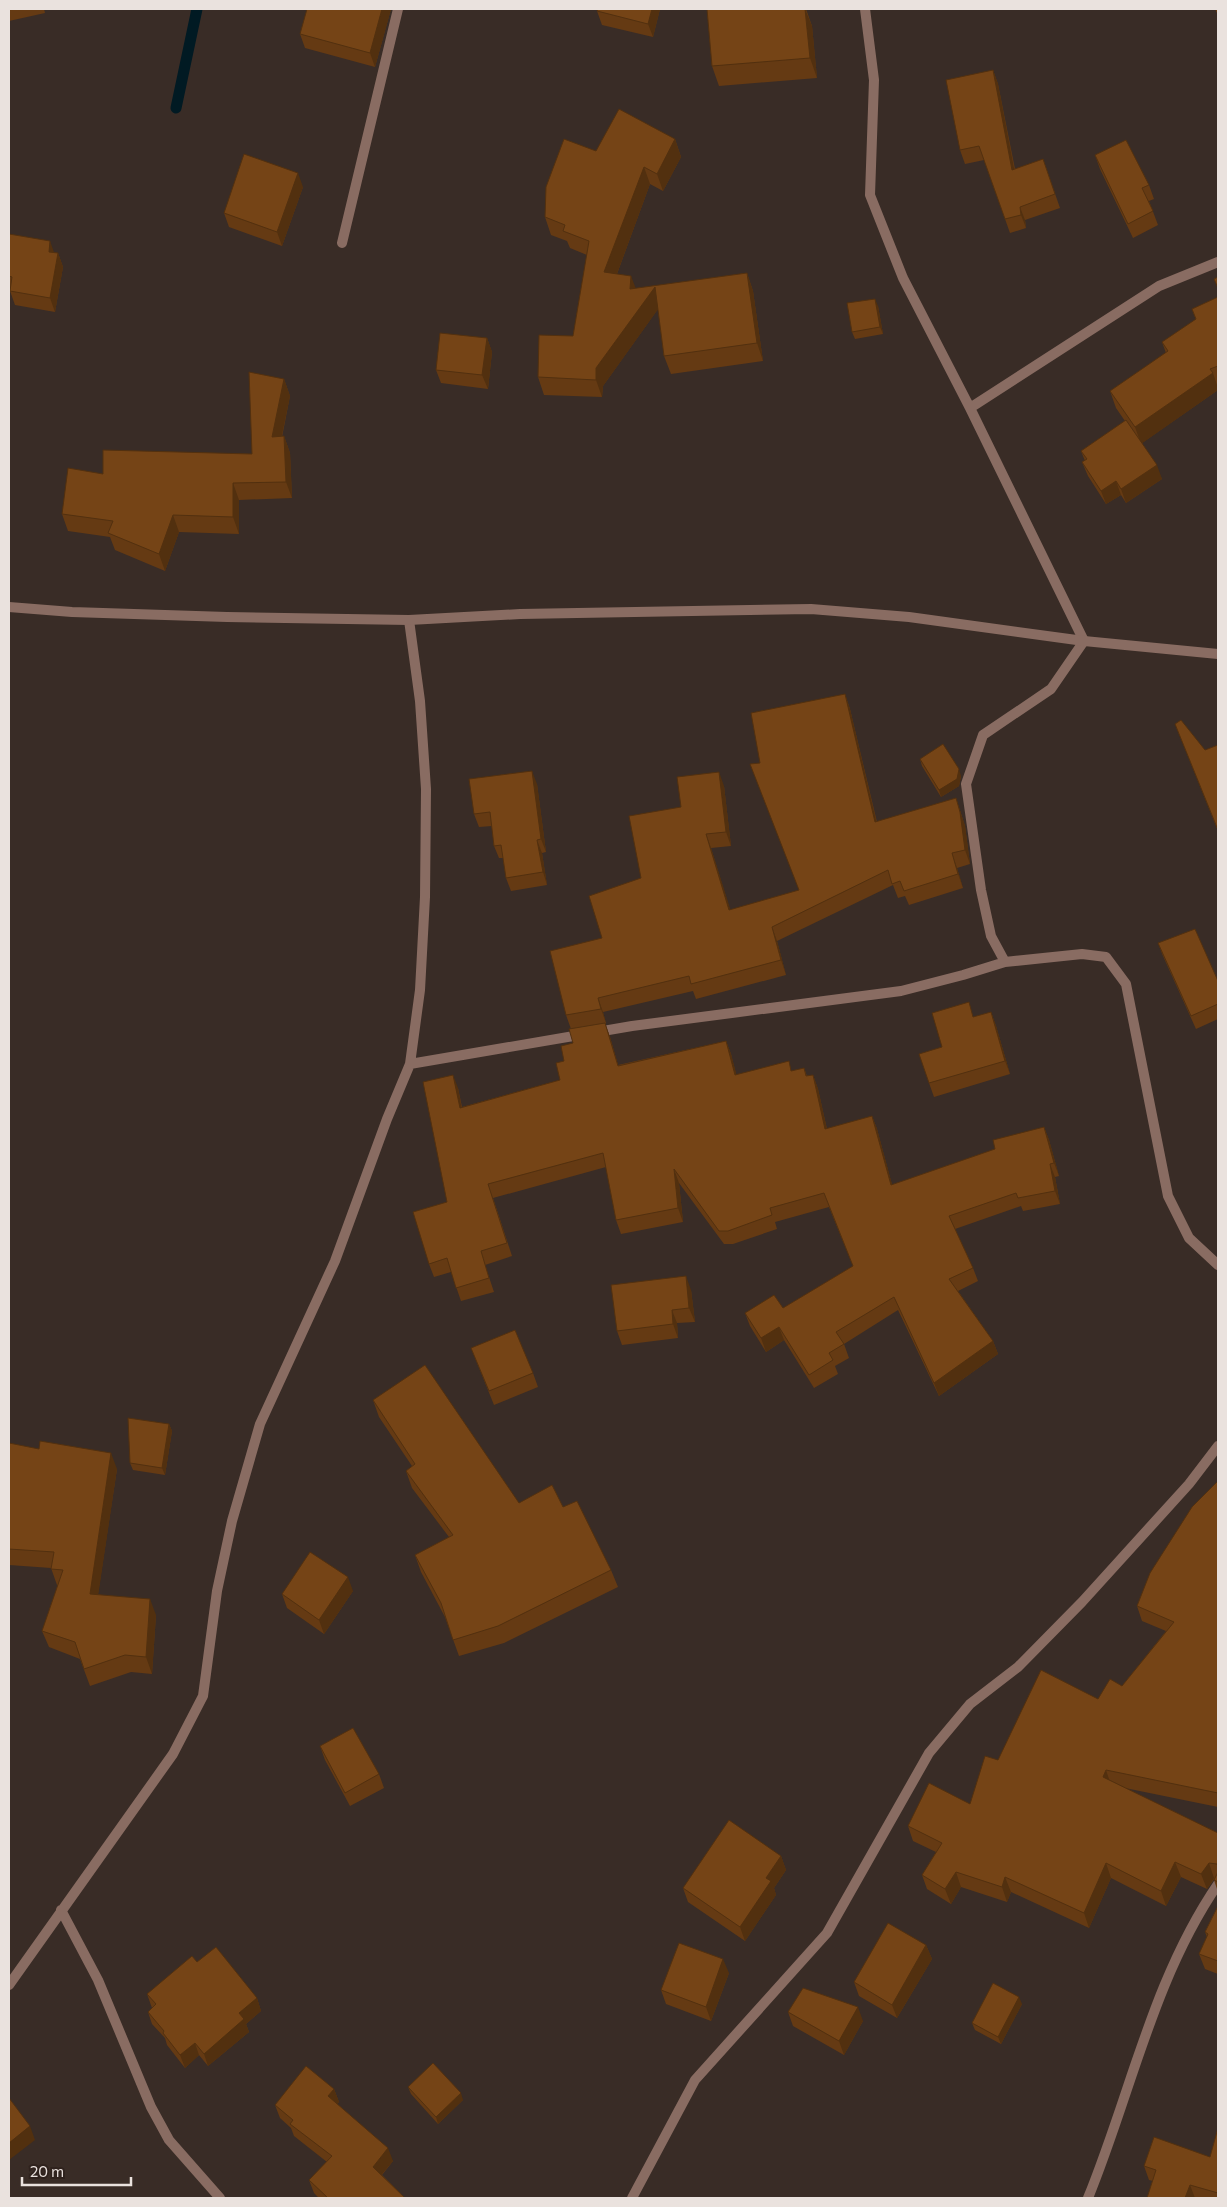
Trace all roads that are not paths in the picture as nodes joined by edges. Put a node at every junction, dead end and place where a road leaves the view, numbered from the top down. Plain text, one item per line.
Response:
1 (398, 9) edge
2 (865, 9) edge
3 (342, 243) dead end
4 (1218, 262) edge
5 (970, 408) junction
6 (9, 607) edge
7 (409, 620) junction
8 (1084, 641) junction
9 (1218, 654) edge
10 (1005, 962) junction
11 (410, 1064) junction
12 (1218, 1265) edge
13 (1218, 1446) edge
14 (1218, 1884) edge
15 (61, 1910) junction
16 (9, 1985) edge
17 (220, 2198) edge
18 (632, 2198) edge
19 (1088, 2198) edge

1 - 3 street
2 - 5 street
4 - 5 street
5 - 8 street
6 - 7 street
7 - 8 street
7 - 11 street
8 - 9 street
8 - 10 street
10 - 11 street
10 - 12 street
11 - 15 street
13 - 18 street
14 - 19 street
15 - 16 street
15 - 17 street

